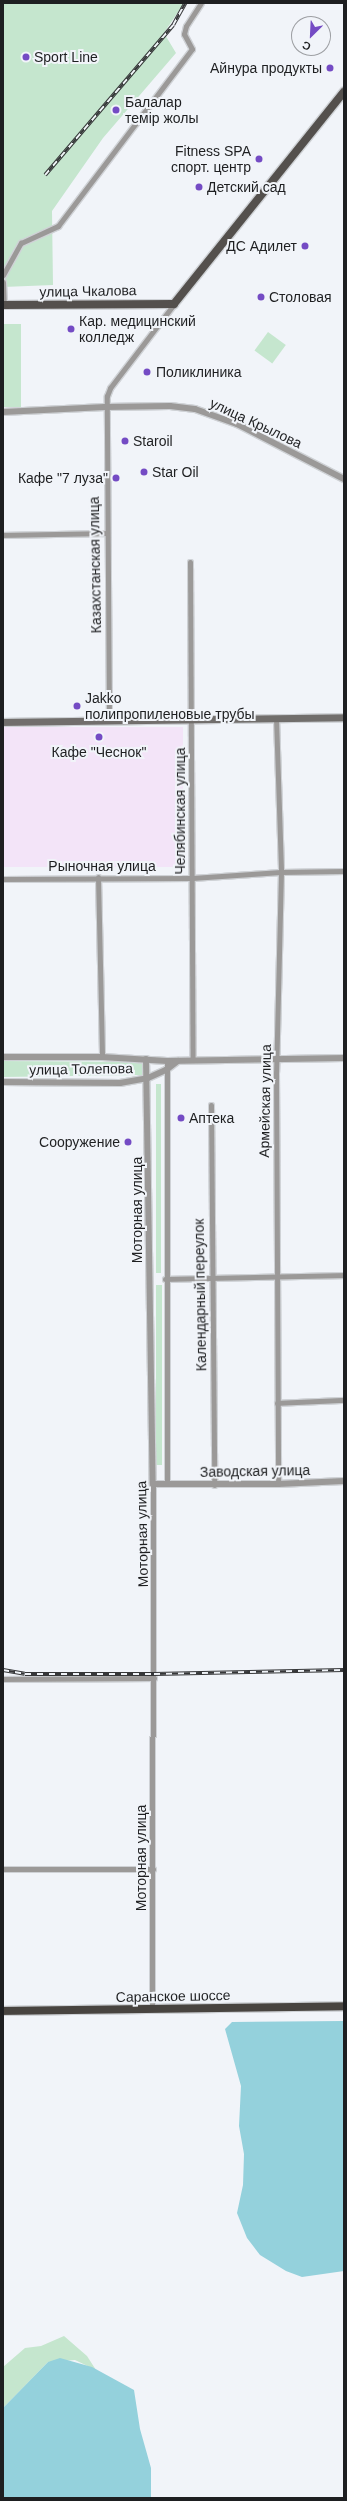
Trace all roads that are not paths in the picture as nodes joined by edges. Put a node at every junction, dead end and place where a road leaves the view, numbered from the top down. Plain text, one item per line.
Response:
1 (201, 3) edge
2 (344, 92) edge
3 (3, 275) edge
4 (3, 282) edge
5 (174, 304) junction
6 (3, 305) edge
7 (105, 407) junction
8 (3, 412) edge
9 (344, 479) edge
10 (107, 533) junction
11 (3, 535) edge
12 (190, 562) dead end
13 (344, 717) edge
14 (276, 718) junction
15 (192, 719) junction
16 (109, 721) junction
17 (3, 722) edge
18 (344, 871) edge
19 (281, 872) junction
20 (98, 877) junction
21 (192, 878) junction
22 (3, 879) edge
23 (3, 1057) edge
24 (102, 1057) junction
25 (344, 1058) edge
26 (146, 1059) junction
27 (278, 1059) junction
28 (193, 1060) junction
29 (167, 1061) junction
30 (178, 1061) junction
31 (166, 1070) junction
32 (148, 1078) junction
33 (3, 1082) edge
34 (211, 1105) dead end
35 (344, 1275) edge
36 (166, 1278) junction
37 (276, 1278) junction
38 (212, 1279) junction
39 (344, 1400) edge
40 (276, 1403) junction
41 (344, 1481) edge
42 (153, 1484) junction
43 (167, 1484) junction
44 (278, 1484) junction
45 (214, 1485) junction
46 (154, 1678) junction
47 (3, 1679) edge
48 (153, 1869) junction
49 (3, 1870) edge
50 (344, 2006) edge
51 (152, 2009) junction
52 (3, 2011) edge

1 - 3 street
2 - 5 main road
4 - 6 street
5 - 6 main road, улица Чкалова
5 - 7 street, Казахстанская улица
7 - 8 street, улица Крылова
7 - 9 street, улица Крылова
7 - 10 street, Казахстанская улица
10 - 11 street
10 - 16 street, Казахстанская улица
12 - 15 street, Челябинская улица
13 - 14 main road
14 - 15 main road
14 - 19 street, Армейская улица
15 - 16 main road
15 - 21 street, Челябинская улица
16 - 17 main road
18 - 19 street, Рыночная улица
19 - 21 street, Рыночная улица
19 - 27 street, Армейская улица
20 - 21 street, Рыночная улица
20 - 22 street, Рыночная улица
20 - 24 street
21 - 28 street, Челябинская улица
23 - 24 street, улица Толепова
24 - 26 street, улица Толепова
25 - 27 street, улица Толепова
26 - 29 street, улица Толепова
26 - 32 street, Моторная улица
27 - 28 street, улица Толепова
27 - 37 street, Армейская улица
28 - 30 street, улица Толепова
29 - 30 street, улица Толепова
29 - 31 street, Моторная улица
30 - 31 street, улица Толепова
31 - 32 street, улица Толепова
31 - 36 street, Моторная улица
32 - 33 street, улица Толепова
32 - 42 street, Моторная улица
34 - 38 street, Календарный переулок
35 - 37 street
36 - 38 street
36 - 43 street, Моторная улица
37 - 38 street
37 - 40 street, Армейская улица
38 - 45 street, Календарный переулок
39 - 40 street
40 - 44 street, Армейская улица
41 - 44 street, Заводская улица
42 - 43 street, Заводская улица
42 - 46 street, Моторная улица
43 - 45 street, Заводская улица
44 - 45 street, Заводская улица
46 - 47 street
46 - 48 street, Моторная улица
48 - 49 street
48 - 51 street, Моторная улица
50 - 51 highway, Саранское шоссе
51 - 52 highway, Саранское шоссе

